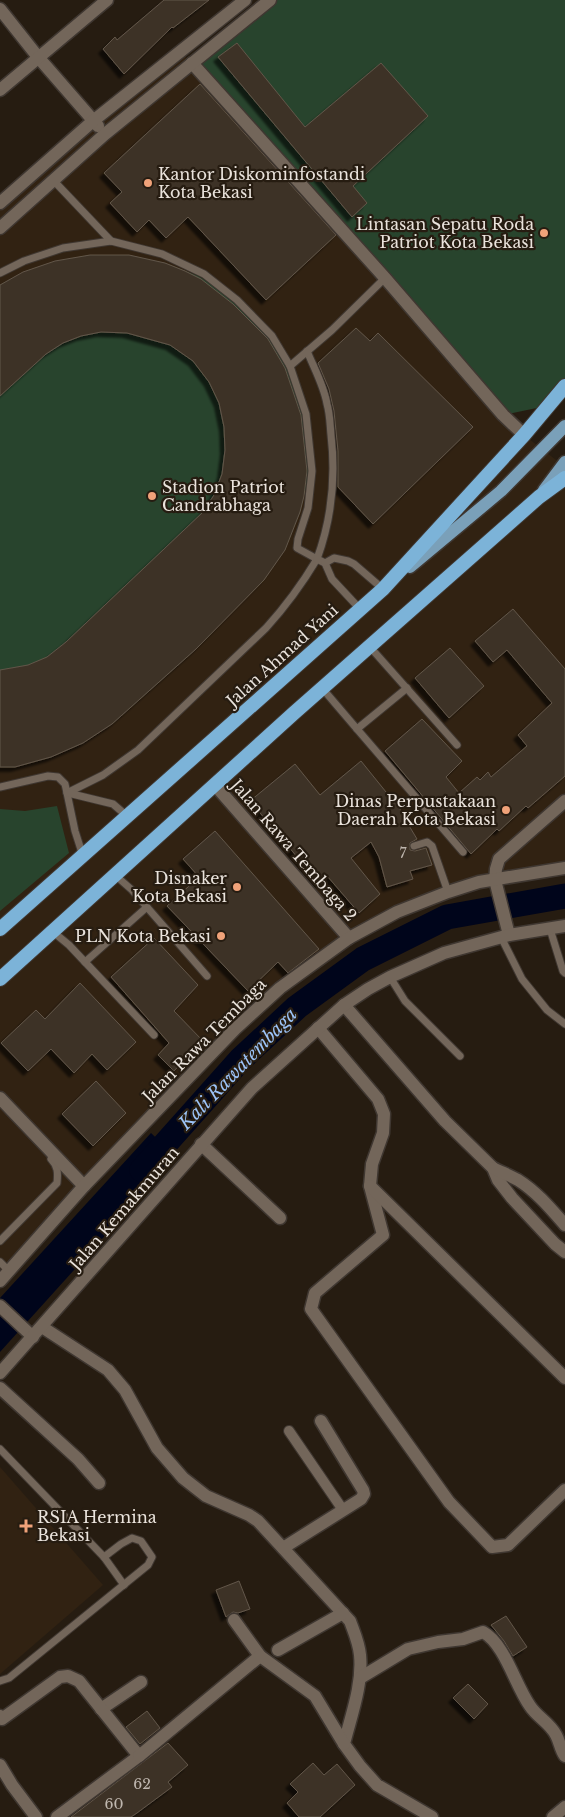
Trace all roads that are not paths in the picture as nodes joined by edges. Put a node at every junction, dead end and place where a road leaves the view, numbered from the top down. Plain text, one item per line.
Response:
1 (107, 0) edge
2 (245, 0) edge
3 (270, 0) edge
4 (0, 9) edge
5 (38, 57) junction
6 (192, 63) junction
7 (0, 90) edge
8 (93, 121) junction
9 (105, 134) junction
10 (54, 181) junction
11 (0, 203) edge
12 (0, 228) edge
13 (111, 242) junction
14 (0, 273) edge
15 (385, 278) junction
16 (307, 351) junction
17 (290, 366) junction
18 (565, 386) edge
19 (565, 426) edge
20 (524, 435) junction
21 (565, 462) edge
22 (565, 478) edge
23 (539, 497) junction
24 (317, 559) junction
25 (325, 563) junction
26 (383, 589) junction
27 (360, 609) junction
28 (370, 647) junction
29 (322, 688) junction
30 (407, 688) junction
31 (357, 729) junction
32 (457, 745) dead end
33 (215, 785) junction
34 (0, 787) edge
35 (67, 793) junction
36 (565, 801) edge
37 (127, 816) junction
38 (414, 846) dead end
39 (462, 852) dead end
40 (83, 856) junction
41 (565, 868) edge
42 (115, 875) junction
43 (496, 882) junction
44 (448, 892) junction
45 (147, 908) junction
46 (565, 926) edge
47 (0, 929) edge
48 (550, 929) junction
49 (52, 932) junction
50 (506, 933) junction
51 (349, 938) junction
52 (85, 962) junction
53 (565, 972) edge
54 (207, 976) dead end
55 (390, 977) junction
56 (0, 979) edge
57 (344, 1005) junction
58 (565, 1024) edge
59 (318, 1028) junction
60 (154, 1035) dead end
61 (460, 1056) dead end
62 (0, 1098) edge
63 (0, 1104) edge
64 (201, 1144) junction
65 (493, 1168) junction
66 (84, 1186) junction
67 (370, 1186) junction
68 (280, 1218) dead end
69 (565, 1225) edge
70 (0, 1241) edge
71 (565, 1252) edge
72 (3, 1271) edge
73 (0, 1306) edge
74 (34, 1332) junction
75 (0, 1373) edge
76 (565, 1378) edge
77 (0, 1388) edge
78 (321, 1421) dead end
79 (289, 1432) dead end
80 (0, 1449) edge
81 (99, 1483) dead end
82 (565, 1490) edge
83 (343, 1510) junction
84 (283, 1548) junction
85 (104, 1557) junction
86 (124, 1585) junction
87 (343, 1613) junction
88 (234, 1620) dead end
89 (278, 1650) dead end
90 (260, 1656) junction
91 (360, 1678) junction
92 (0, 1680) edge
93 (141, 1682) dead end
94 (101, 1709) junction
95 (1, 1719) edge
96 (344, 1744) junction
97 (139, 1756) junction
98 (565, 1756) edge
99 (0, 1765) edge
100 (565, 1807) edge
101 (36, 1817) edge
102 (56, 1817) edge
103 (432, 1817) edge
104 (553, 1817) edge

1 - 5 street
2 - 8 street
3 - 6 street
4 - 5 street
5 - 7 street
5 - 8 street
6 - 9 street
6 - 15 street
8 - 9 street
8 - 11 street
9 - 10 street
10 - 12 street
10 - 13 lane
13 - 14 lane
13 - 17 lane
15 - 16 lane
15 - 20 street
16 - 17 lane
16 - 24 lane
17 - 24 lane
18 - 20 highway, Jalan Ahmad Yani
19 - 26 main road
20 - 26 highway, Jalan Ahmad Yani
21 - 23 main road
22 - 23 highway
23 - 28 highway
24 - 25 lane
24 - 35 lane
25 - 26 lane
25 - 27 lane
26 - 27 highway, Jalan Ahmad Yani
27 - 37 highway, Jalan Ahmad Yani
28 - 29 highway
28 - 30 lane
29 - 31 lane
29 - 33 highway
30 - 31 lane
30 - 32 lane
31 - 39 lane
33 - 42 highway
33 - 51 street, Jalan Rawa Tembaga 2
34 - 35 lane
35 - 37 lane
35 - 40 lane
36 - 43 street
37 - 40 highway, Jalan Ahmad Yani
38 - 44 lane
40 - 47 highway, Jalan Ahmad Yani
41 - 43 street, Jalan Rawa Tembaga
42 - 45 lane
42 - 49 highway
43 - 44 street, Jalan Rawa Tembaga
43 - 50 street
44 - 51 street, Jalan Rawa Tembaga
45 - 52 lane
45 - 54 lane
46 - 48 street, Jalan Kemakmuran
48 - 50 street, Jalan Kemakmuran
48 - 53 lane
49 - 52 lane
49 - 56 highway
50 - 55 street, Jalan Kemakmuran
50 - 58 lane
51 - 66 street, Jalan Rawa Tembaga
52 - 60 lane
55 - 57 street, Jalan Kemakmuran
55 - 61 lane
57 - 59 street, Jalan Kemakmuran
57 - 65 street
59 - 64 street, Jalan Kemakmuran
59 - 67 street
62 - 66 street
63 - 70 lane
64 - 68 street
64 - 74 street, Jalan Kemakmuran
65 - 69 street
65 - 71 street
66 - 72 street, Jalan Rawa Tembaga
67 - 76 street
67 - 82 street
73 - 74 street
74 - 75 street, Jalan Kemakmuran
74 - 84 street
77 - 81 street
78 - 83 street
79 - 83 street
80 - 85 lane
83 - 84 street
84 - 87 street
85 - 86 lane
85 - 86 lane
86 - 92 lane
87 - 89 street
87 - 91 street
88 - 90 street
90 - 96 street
90 - 97 street
91 - 96 street
91 - 98 street
93 - 94 street
94 - 95 street
94 - 97 street
96 - 103 street
97 - 102 street
99 - 101 street
100 - 104 street

